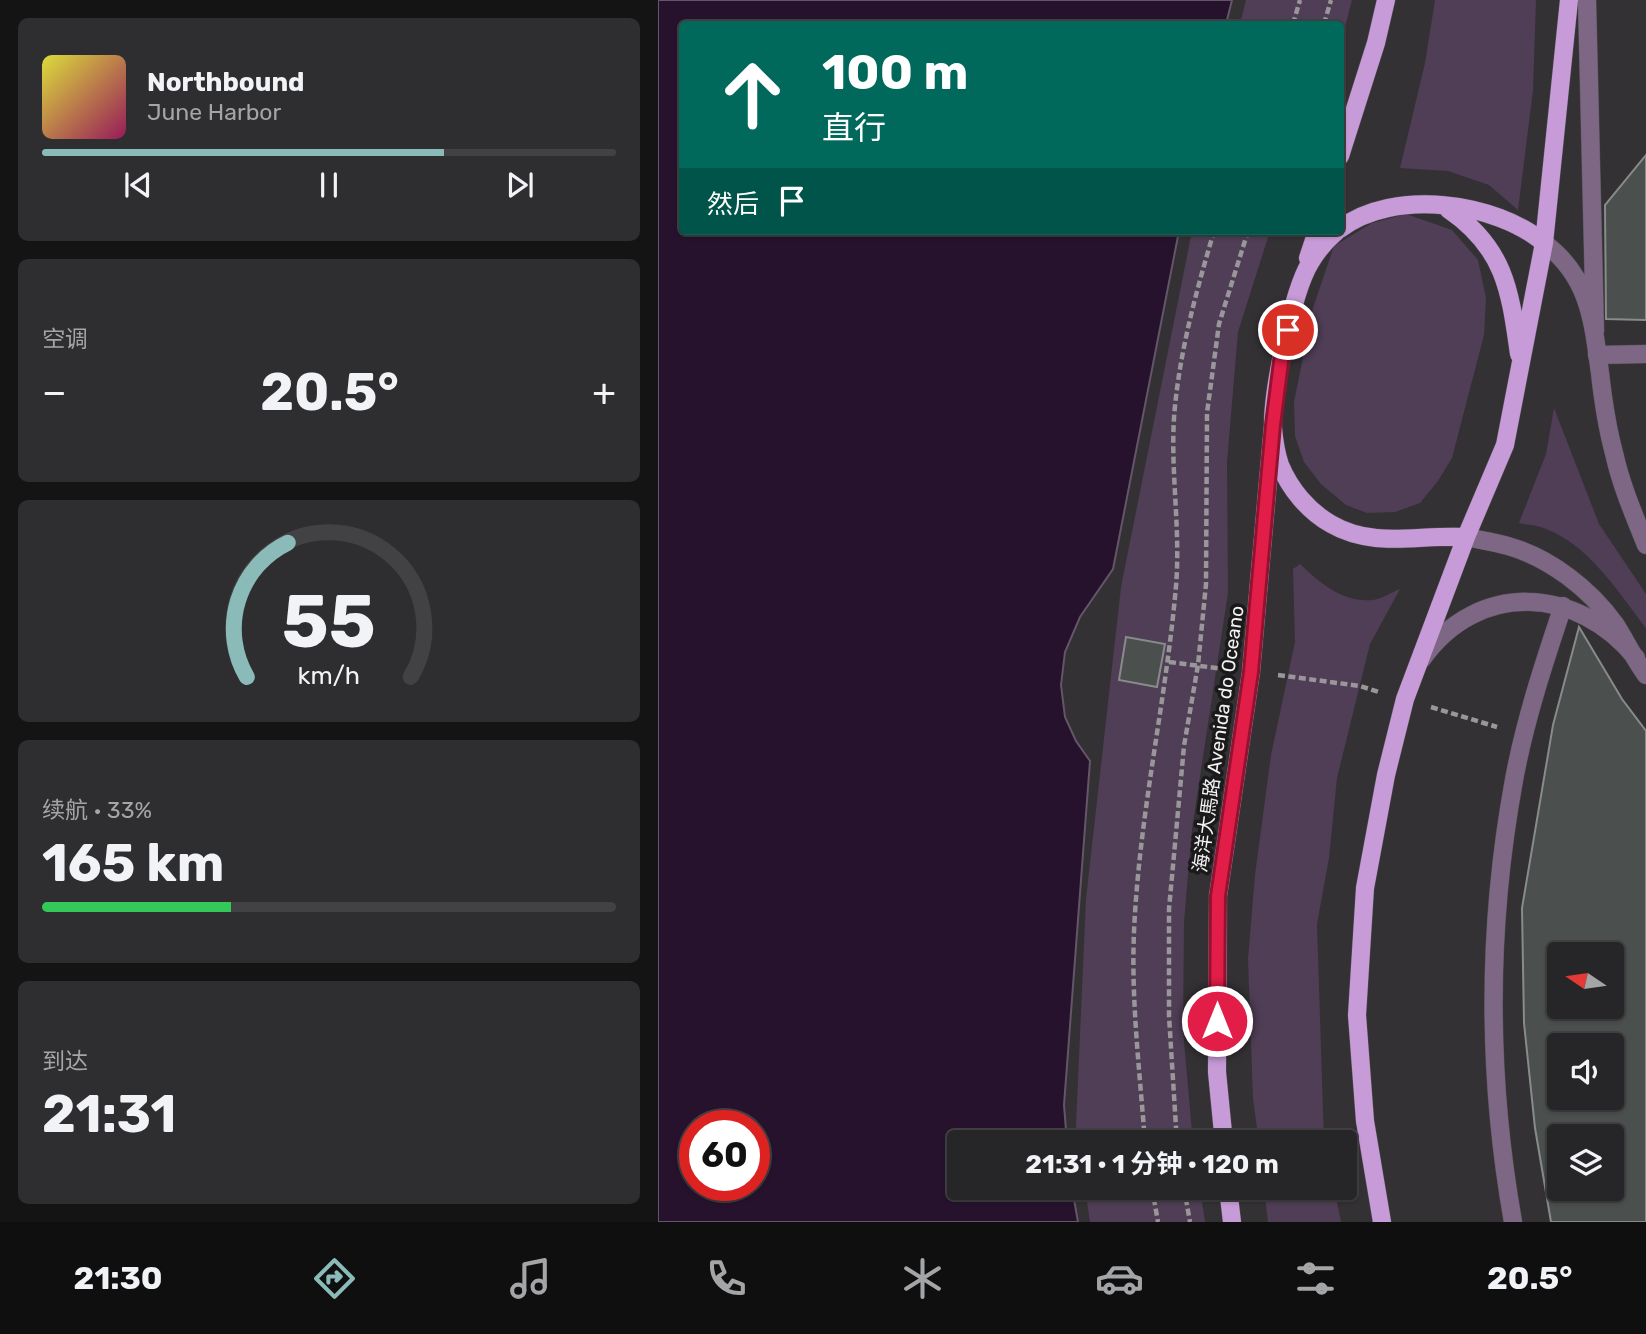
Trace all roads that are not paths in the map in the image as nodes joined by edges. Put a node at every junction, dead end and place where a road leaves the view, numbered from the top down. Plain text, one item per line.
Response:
1 (1385, 0) edge
2 (1569, 0) edge
3 (1587, 0) edge
4 (1344, 143) edge
5 (1442, 205) junction
6 (1344, 227) edge
7 (1316, 235) edge
8 (1334, 235) edge
9 (1544, 243) junction
10 (1301, 281) junction
11 (1595, 331) junction
12 (1646, 354) edge
13 (1597, 355) junction
14 (1521, 369) junction
15 (1273, 425) junction
16 (1466, 537) junction
17 (1646, 545) edge
18 (1563, 606) junction
19 (1636, 658) junction
20 (1416, 667) junction
21 (1646, 675) edge
22 (1223, 1130) edge
23 (1229, 1200) edge
24 (1232, 1222) edge
25 (1382, 1222) edge
26 (1513, 1222) edge

1 - 4 main road
2 - 9 main road
3 - 11 street
5 - 6 main road
5 - 9 main road
5 - 14 main road
7 - 10 main road
8 - 10 main road
9 - 11 street
9 - 14 main road
10 - 15 main road, 海洋大馬路 Avenida do Oceano
11 - 13 street
12 - 13 street
13 - 17 street
14 - 16 main road
15 - 16 main road
15 - 22 main road, 海洋大馬路 Avenida do Oceano
16 - 19 street
16 - 20 main road
18 - 19 street
18 - 20 street
18 - 26 street
19 - 21 street
20 - 25 main road
23 - 24 main road

